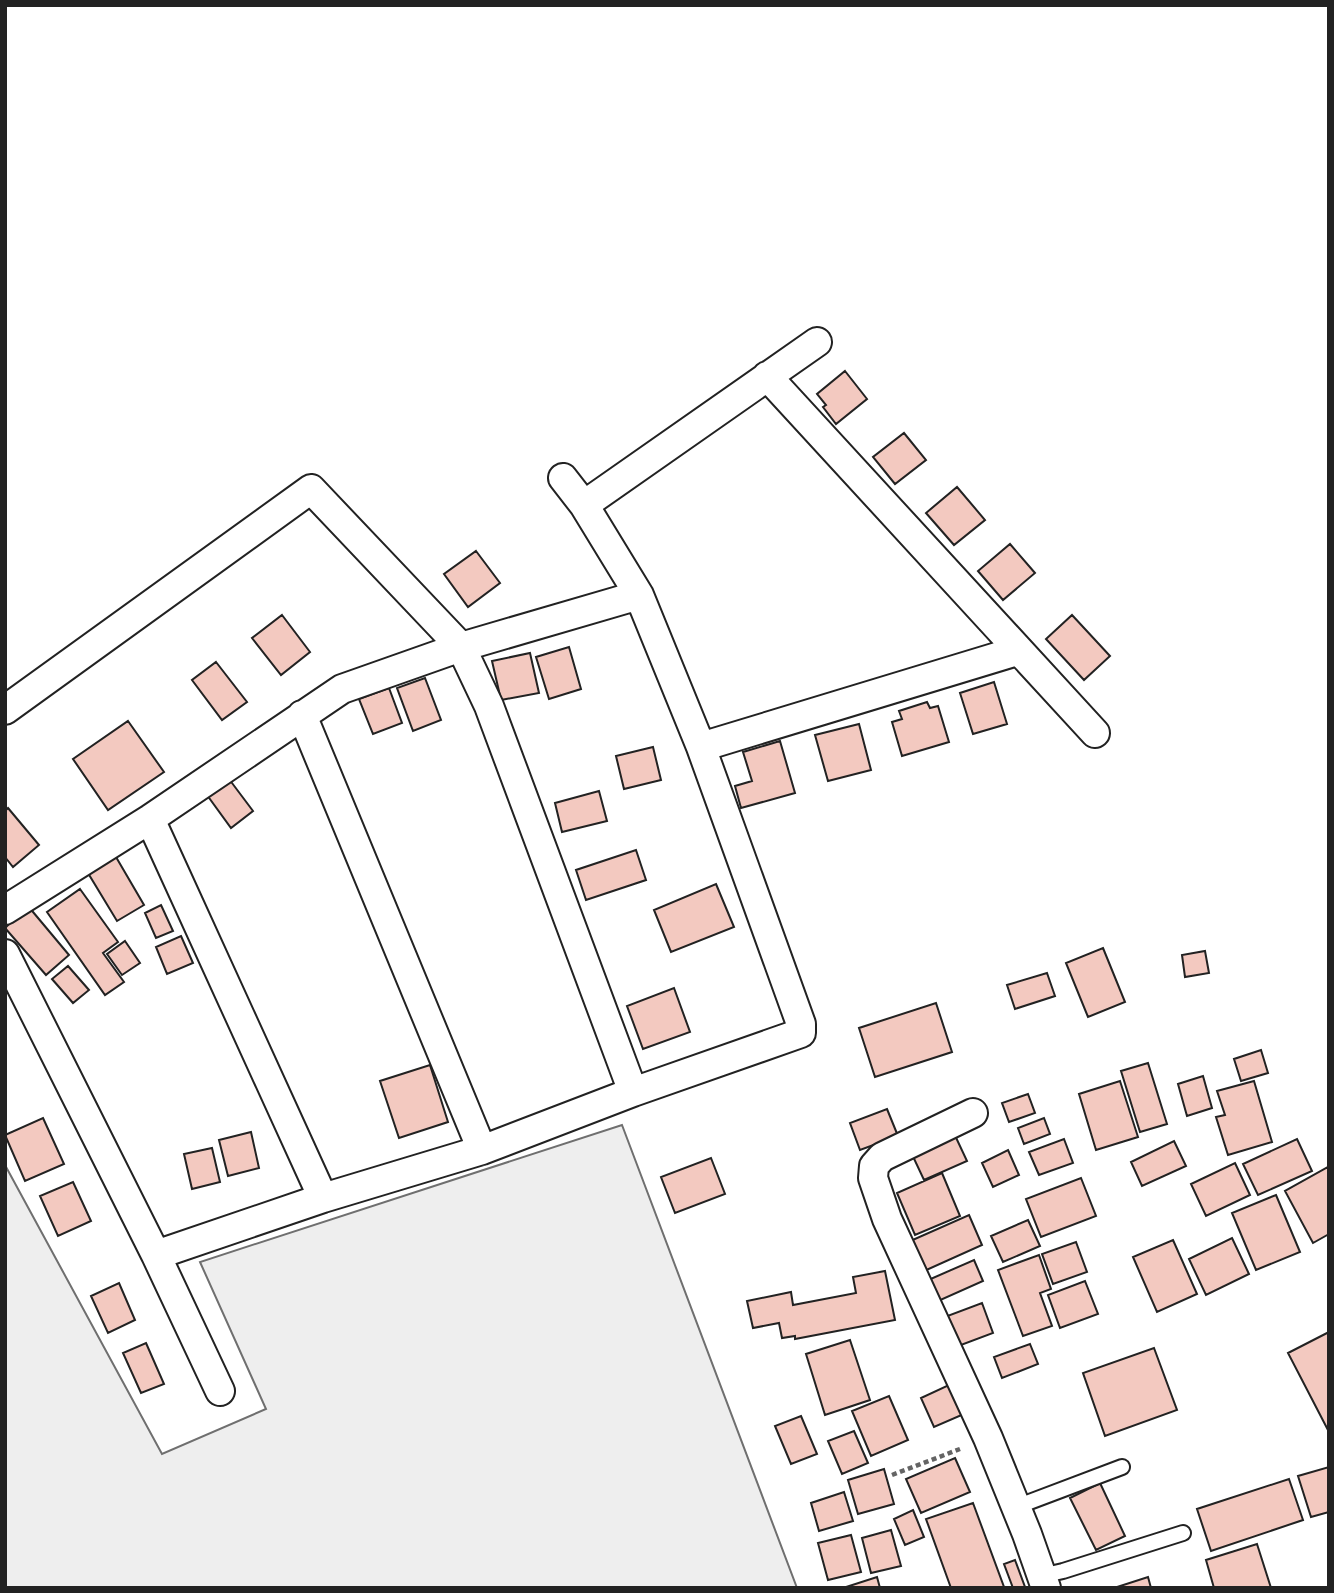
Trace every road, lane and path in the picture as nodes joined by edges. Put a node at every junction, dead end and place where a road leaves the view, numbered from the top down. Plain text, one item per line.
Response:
1 (817, 342) dead end
2 (767, 376) junction
3 (563, 478) dead end
4 (584, 505) junction
5 (639, 595) junction
6 (461, 647) junction
7 (1017, 651) junction
8 (5, 710) edge
9 (302, 715) junction
10 (1095, 733) dead end
11 (701, 747) junction
12 (150, 818) junction
13 (5, 910) edge
14 (5, 954) edge
15 (633, 1092) junction
16 (973, 1113) dead end
17 (482, 1150) junction
18 (323, 1198) junction
19 (156, 1255) junction
20 (220, 1391) dead end
21 (988, 1438) junction
22 (1122, 1467) dead end
23 (892, 1475) dead end
24 (1016, 1507) junction
25 (1182, 1533) dead end
26 (1043, 1582) edge

1 - 2 street
2 - 4 street
2 - 7 street
3 - 4 street
4 - 5 street
5 - 6 street
5 - 11 street
6 - 8 street
6 - 9 street
6 - 15 street
7 - 10 street
7 - 11 street
9 - 12 street
9 - 17 street
11 - 15 street
12 - 13 street
12 - 18 street
14 - 19 street
15 - 17 street
16 - 21 street
17 - 18 street
18 - 19 street
19 - 20 street
21 - 23 path
21 - 24 street
22 - 24 lane
24 - 26 street
25 - 26 lane

